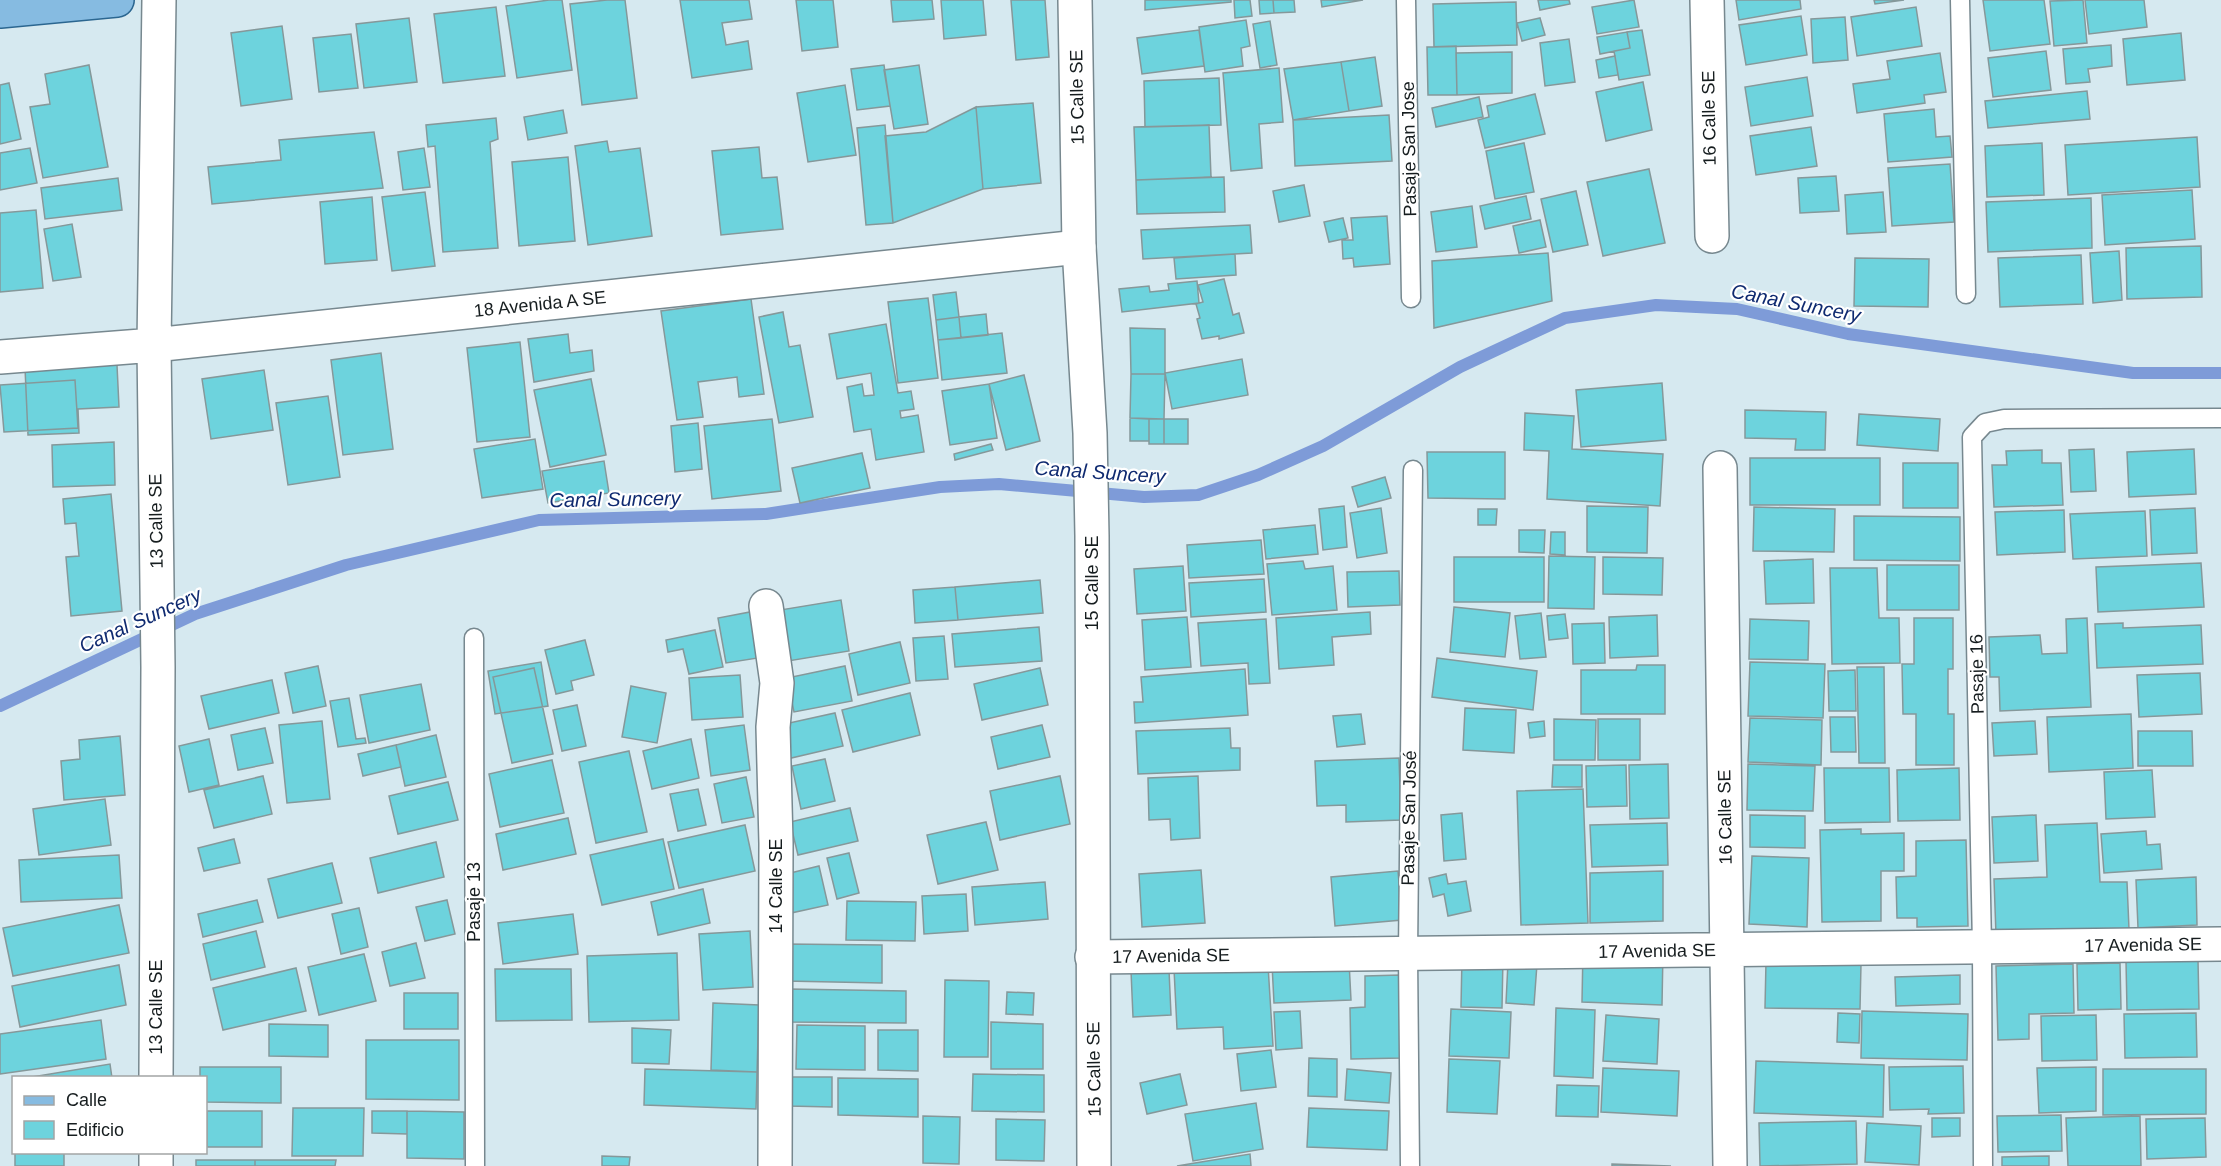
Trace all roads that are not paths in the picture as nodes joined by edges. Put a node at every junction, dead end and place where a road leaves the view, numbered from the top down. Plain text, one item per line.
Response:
1 (117, 0) edge
2 (159, 0) edge
3 (1075, 0) edge
4 (1406, 0) edge
5 (1707, 0) edge
6 (1960, 0) edge
7 (0, 11) edge
8 (1712, 236) dead end
9 (1079, 247) junction
10 (1966, 294) dead end
11 (1411, 298) dead end
12 (154, 345) junction
13 (0, 357) edge
14 (2221, 418) edge
15 (1720, 468) dead end
16 (1413, 470) dead end
17 (766, 606) dead end
18 (474, 638) dead end
19 (2221, 944) edge
20 (1982, 947) junction
21 (1727, 950) junction
22 (1408, 954) junction
23 (1092, 957) junction
24 (156, 1076) edge
25 (475, 1166) edge
26 (775, 1166) edge
27 (1094, 1166) edge
28 (1410, 1166) edge
29 (1730, 1166) edge
30 (1983, 1166) edge

1 - 7 main road
2 - 12 street, 13 Calle SE
3 - 9 street, 15 Calle SE
4 - 11 lane, Pasaje San Jose
5 - 8 street, 16 Calle SE
6 - 10 lane
9 - 12 street, 18 Avenida A SE
9 - 23 street, 15 Calle SE
12 - 13 street, 18 Avenida A SE
12 - 24 street, 13 Calle SE
14 - 20 lane, Pasaje 16
15 - 21 street, 16 Calle SE
16 - 22 lane, Pasaje San José
17 - 26 street, 14 Calle SE
18 - 25 lane, Pasaje 13
19 - 20 street, 17 Avenida SE
20 - 21 street, 17 Avenida SE
20 - 30 lane, Pasaje 16
21 - 22 street, 17 Avenida SE
21 - 29 street, 16 Calle SE
22 - 23 street, 17 Avenida SE
22 - 28 lane, Pasaje San José
23 - 27 street, 15 Calle SE

